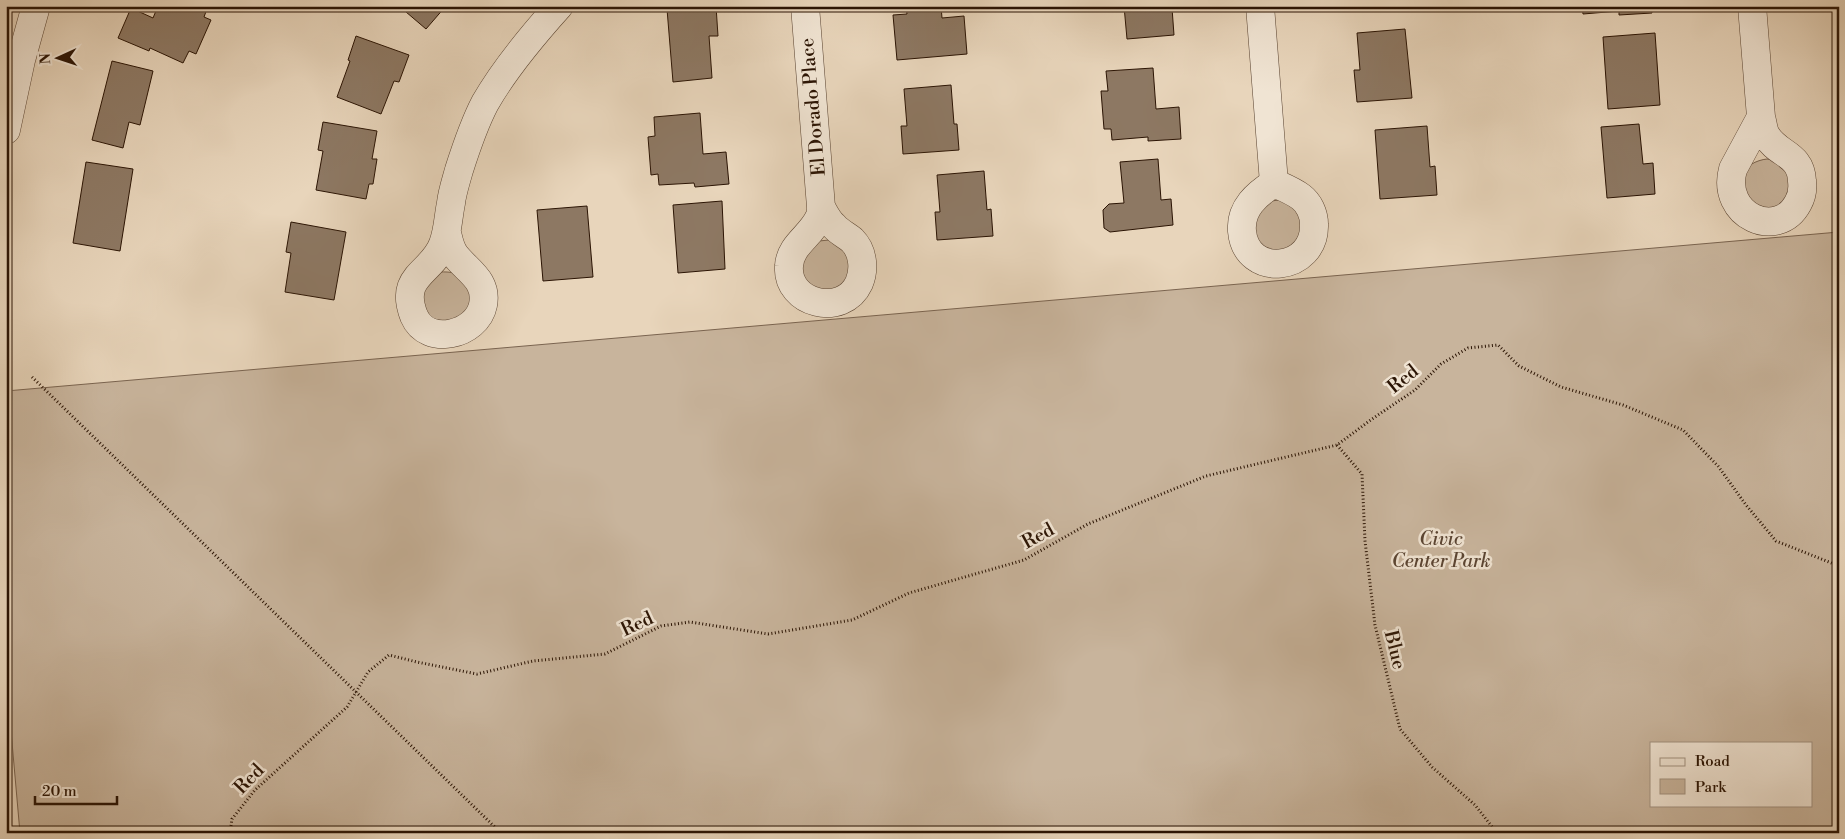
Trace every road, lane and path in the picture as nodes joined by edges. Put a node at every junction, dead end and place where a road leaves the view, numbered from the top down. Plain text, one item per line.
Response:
1 (36, 6) edge
2 (558, 6) edge
3 (805, 6) edge
4 (1260, 6) edge
5 (1752, 6) edge
6 (1761, 117) dead end
7 (6, 130) edge
8 (1274, 182) dead end
9 (821, 207) dead end
10 (447, 233) dead end
11 (32, 377) dead end
12 (1337, 445) junction
13 (1839, 566) edge
14 (356, 691) junction
15 (230, 833) edge
16 (501, 833) edge
17 (1497, 833) edge

1 - 7 street
2 - 10 street
3 - 9 street, El Dorado Place
4 - 8 street
5 - 6 street
11 - 14 path
12 - 13 path, Red
12 - 14 path, Red
12 - 17 path, Blue
14 - 15 path, Red
14 - 16 path

